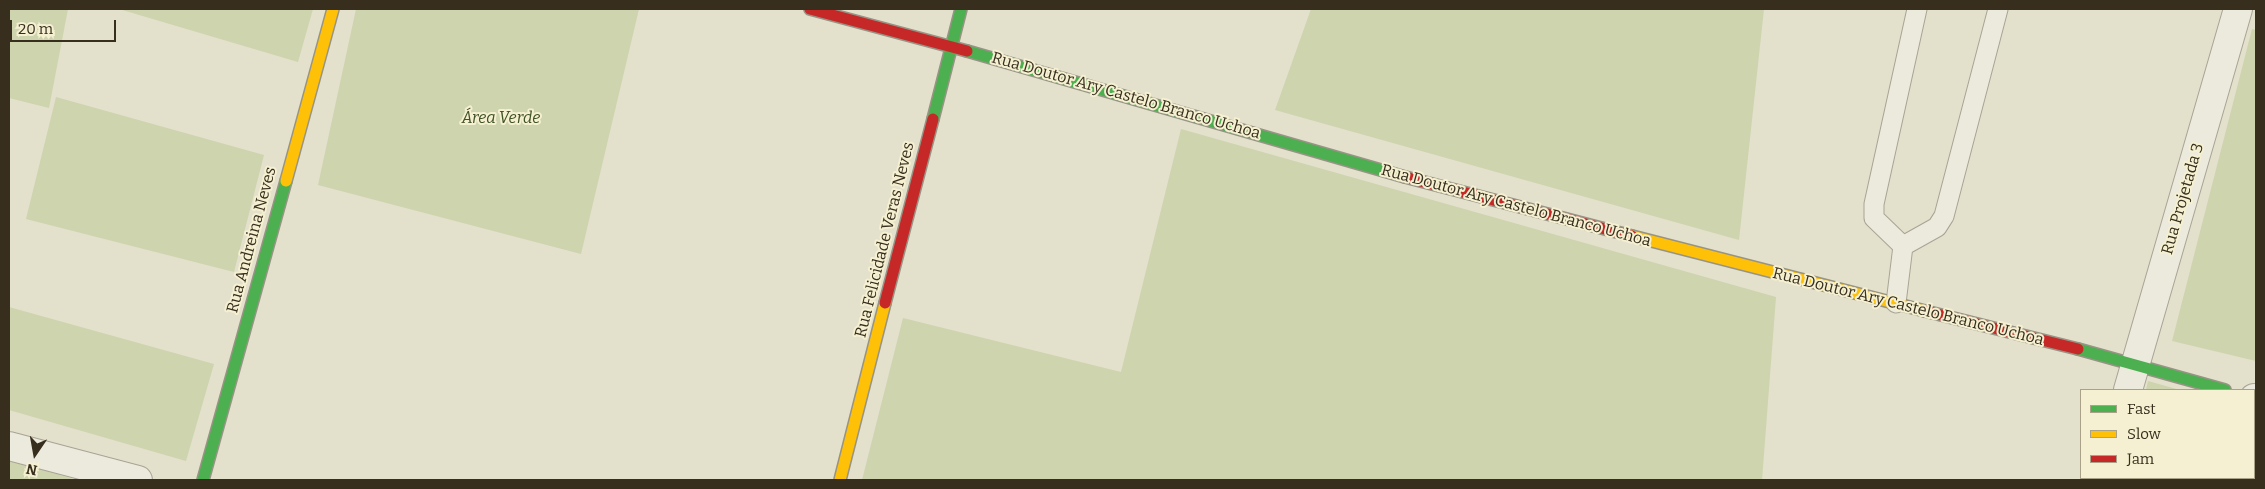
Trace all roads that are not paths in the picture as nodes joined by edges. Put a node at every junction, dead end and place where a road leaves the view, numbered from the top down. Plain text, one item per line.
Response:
1 (333, 9) edge
2 (810, 9) edge
3 (961, 9) edge
4 (1917, 9) edge
5 (1998, 9) edge
6 (2238, 9) edge
7 (951, 46) junction
8 (1903, 246) junction
9 (1896, 303) junction
10 (2135, 364) junction
11 (2128, 389) edge
12 (2222, 389) edge
13 (9, 446) edge
14 (138, 480) edge
15 (203, 480) edge
16 (840, 480) edge

1 - 15 street, Rua Andreina Neves
2 - 7 street, Rua Doutor Ary Castelo Branco Uchoa
3 - 7 street, Rua Felicidade Veras Neves
4 - 8 lane
5 - 8 lane
6 - 10 street, Rua Projetada 3
7 - 9 street, Rua Doutor Ary Castelo Branco Uchoa
7 - 16 street, Rua Felicidade Veras Neves
8 - 9 lane
9 - 10 street, Rua Doutor Ary Castelo Branco Uchoa
10 - 11 street, Rua Projetada 3
10 - 12 street, Rua Doutor Ary Castelo Branco Uchoa
13 - 14 street

